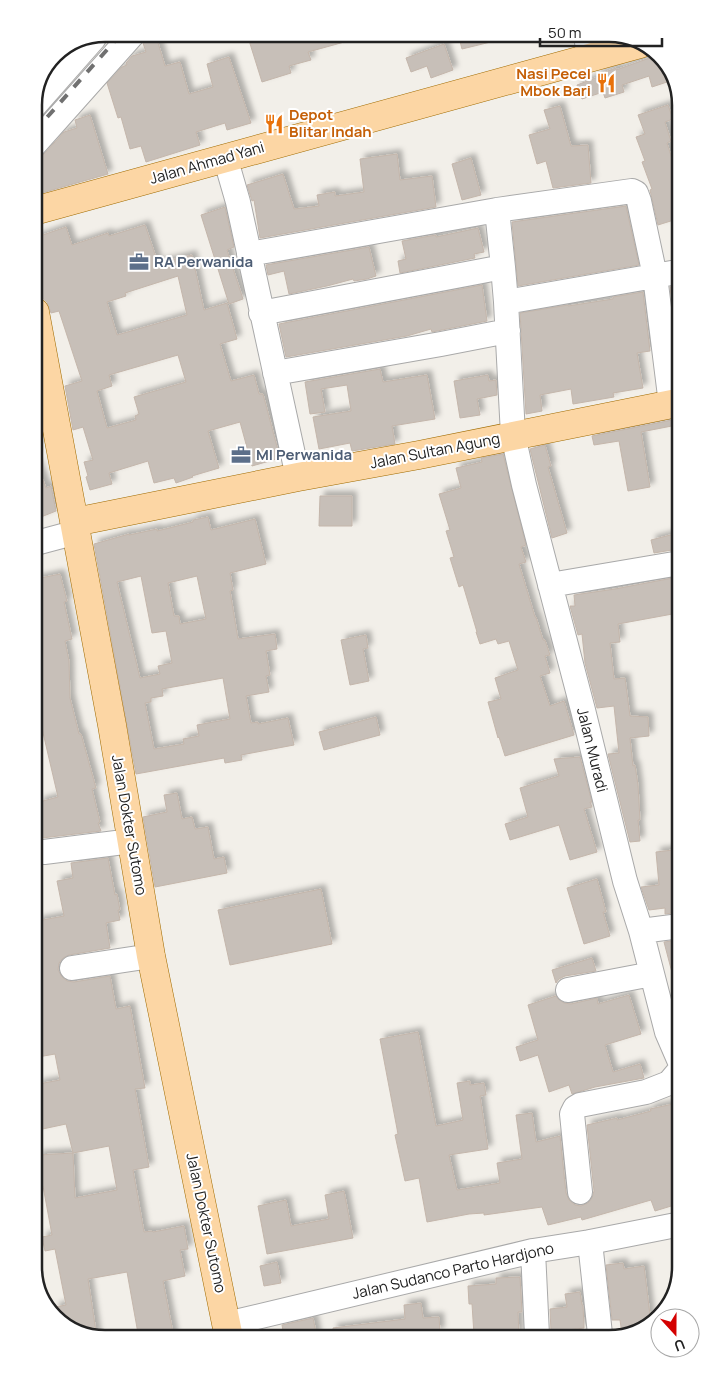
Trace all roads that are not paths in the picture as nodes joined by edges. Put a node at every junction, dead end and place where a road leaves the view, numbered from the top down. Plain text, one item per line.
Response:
1 (126, 42) edge
2 (87, 45) edge
3 (624, 45) edge
4 (588, 46) edge
5 (44, 95) edge
6 (43, 135) edge
7 (228, 168) junction
8 (43, 209) edge
9 (497, 210) junction
10 (249, 254) junction
11 (503, 266) junction
12 (666, 274) edge
13 (506, 302) junction
14 (261, 313) junction
15 (508, 331) junction
16 (43, 353) edge
17 (672, 372) edge
18 (275, 373) junction
19 (672, 404) edge
20 (513, 435) junction
21 (298, 477) junction
22 (76, 527) junction
23 (43, 540) edge
24 (672, 564) edge
25 (550, 585) junction
26 (132, 841) junction
27 (44, 852) dead end
28 (672, 927) edge
29 (641, 931) junction
30 (151, 956) junction
31 (72, 968) dead end
32 (652, 974) junction
33 (568, 990) dead end
34 (672, 1044) edge
35 (672, 1079) edge
36 (580, 1192) dead end
37 (672, 1226) edge
38 (590, 1242) junction
39 (533, 1251) junction
40 (228, 1330) edge
41 (232, 1330) edge
42 (536, 1330) edge
43 (600, 1330) edge

1 - 6 street
2 - 5 street
3 - 4 main road, Jalan Ahmad Yani
4 - 7 main road, Jalan Ahmad Yani
7 - 8 main road, Jalan Ahmad Yani
7 - 10 street
9 - 10 street
9 - 11 street, Jalan Muradi
9 - 12 street
10 - 14 street
11 - 13 street, Jalan Muradi
11 - 14 street
12 - 13 street
12 - 17 street
13 - 15 street, Jalan Muradi
14 - 18 street
15 - 18 street
15 - 20 street, Jalan Muradi
16 - 22 main road, Jalan Dokter Sutomo
18 - 21 street
19 - 20 main road, Jalan Sultan Agung
20 - 21 main road, Jalan Sultan Agung
20 - 25 street, Jalan Muradi
21 - 22 main road, Jalan Sultan Agung
22 - 23 street, Jalan Sultan Agung
22 - 26 main road, Jalan Dokter Sutomo
24 - 25 street
25 - 29 street, Jalan Muradi
26 - 27 street
26 - 30 main road, Jalan Dokter Sutomo
28 - 29 street
29 - 32 street, Jalan Muradi
30 - 31 street
30 - 40 main road, Jalan Dokter Sutomo
32 - 33 street
32 - 34 street, Jalan Muradi
35 - 36 street
37 - 38 street, Jalan Sudanco Parto Hardjono
38 - 39 street, Jalan Sudanco Parto Hardjono
38 - 43 street
39 - 41 street, Jalan Sudanco Parto Hardjono
39 - 42 street

